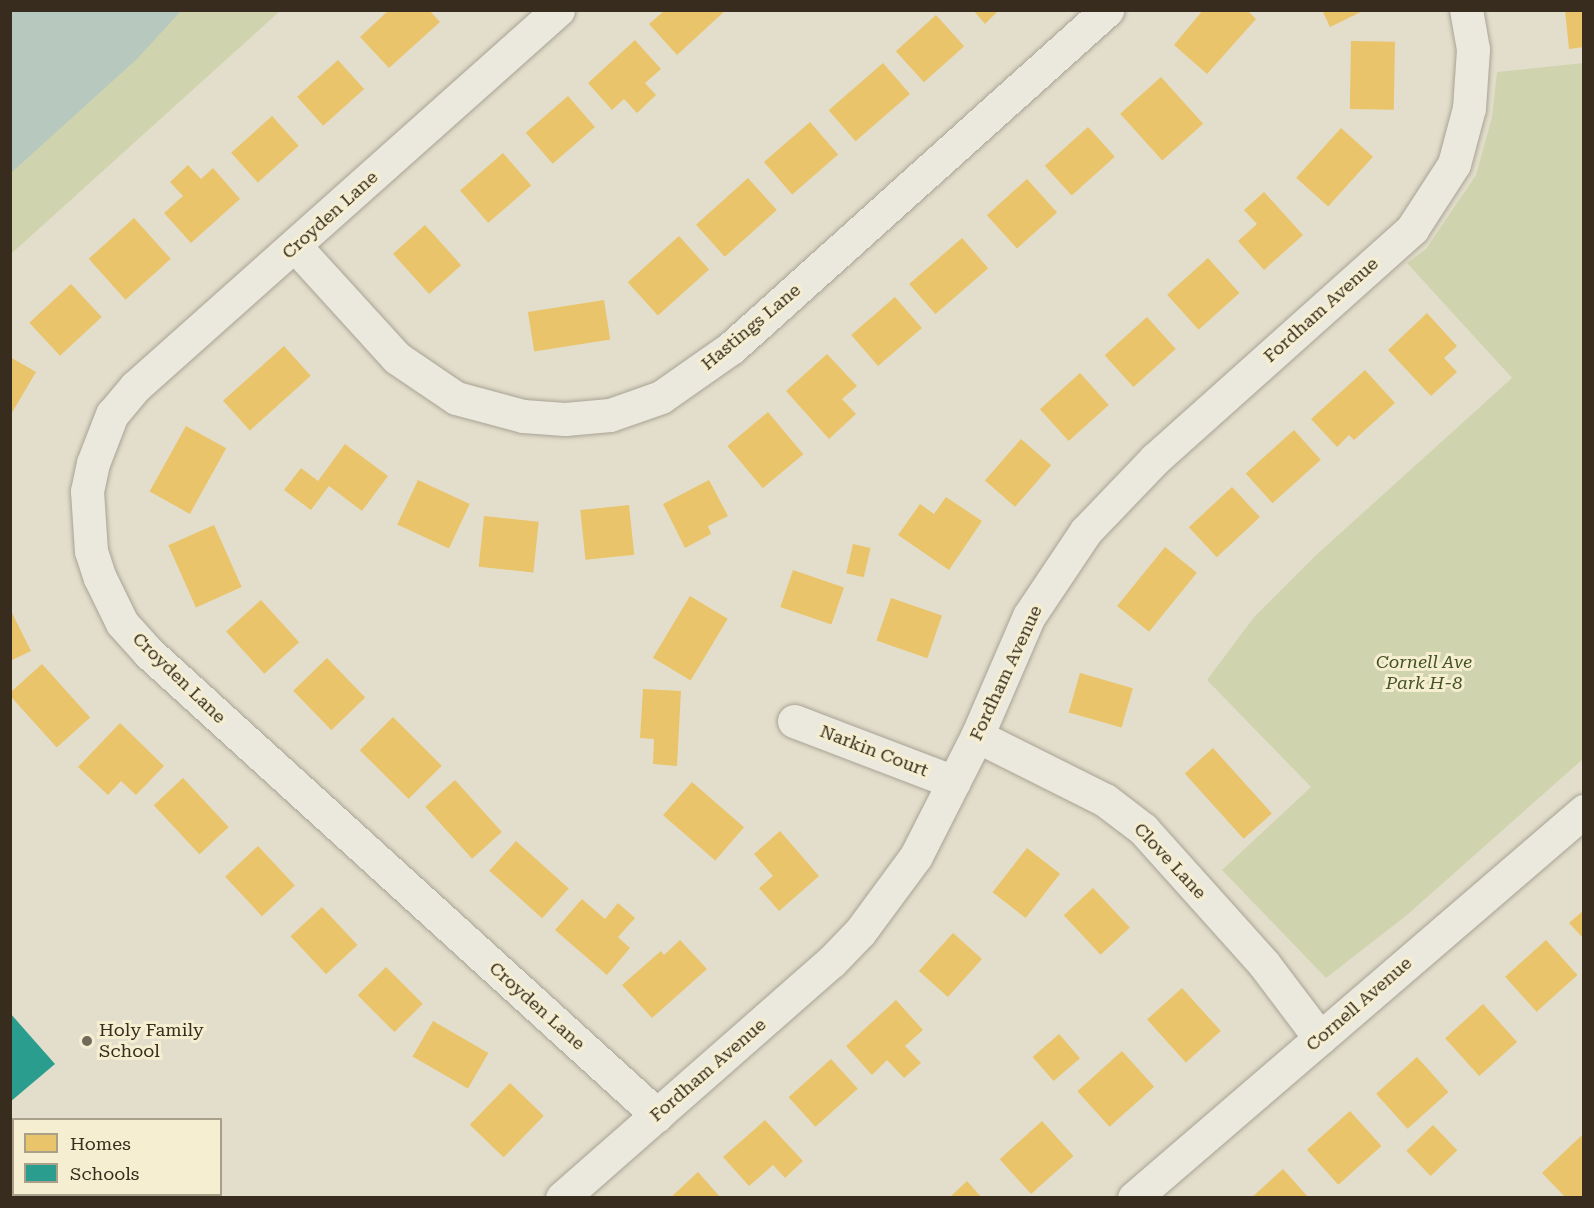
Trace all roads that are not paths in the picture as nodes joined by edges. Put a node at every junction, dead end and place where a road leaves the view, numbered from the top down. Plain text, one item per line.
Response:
1 (558, 10) edge
2 (1107, 10) edge
3 (1466, 10) edge
4 (295, 246) junction
5 (794, 721) dead end
6 (977, 736) junction
7 (954, 782) junction
8 (1584, 811) edge
9 (1320, 1038) junction
10 (657, 1115) junction
11 (562, 1197) edge
12 (1134, 1197) edge

1 - 4 street, Croyden Lane
2 - 4 street, Hastings Lane
3 - 6 street, Fordham Avenue
4 - 10 street, Croyden Lane
5 - 7 street, Narkin Court
6 - 7 street, Fordham Avenue
6 - 9 street, Clove Lane
7 - 10 street, Fordham Avenue
8 - 9 street, Cornell Avenue
9 - 12 street, Cornell Avenue
10 - 11 street, Fordham Avenue

